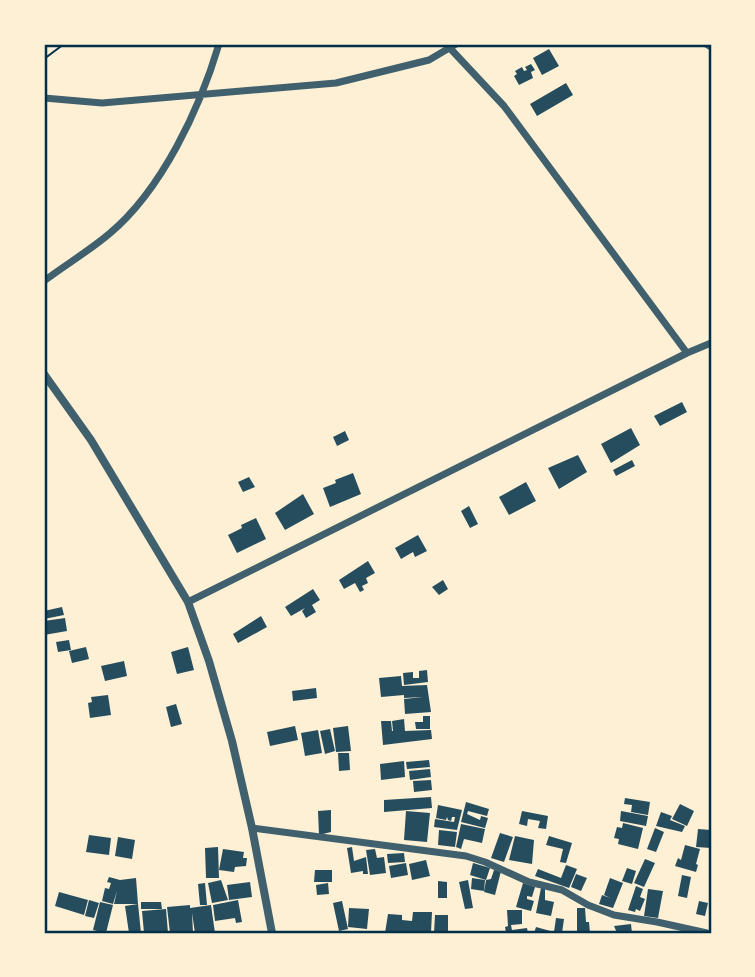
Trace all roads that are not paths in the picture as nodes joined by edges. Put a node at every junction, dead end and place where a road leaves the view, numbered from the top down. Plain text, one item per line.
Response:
1 (219, 44) edge
2 (706, 44) edge
3 (451, 45) edge
4 (711, 47) edge
5 (199, 96) junction
6 (44, 98) edge
7 (44, 281) edge
8 (711, 343) edge
9 (687, 353) junction
10 (44, 373) edge
11 (188, 602) junction
12 (252, 828) junction
13 (272, 933) edge
14 (707, 933) edge

1 - 5 street
2 - 4 street
3 - 5 street
3 - 9 street
5 - 6 street
5 - 7 street
8 - 9 street
9 - 11 street
10 - 11 street
11 - 12 street
12 - 13 street
12 - 14 street

